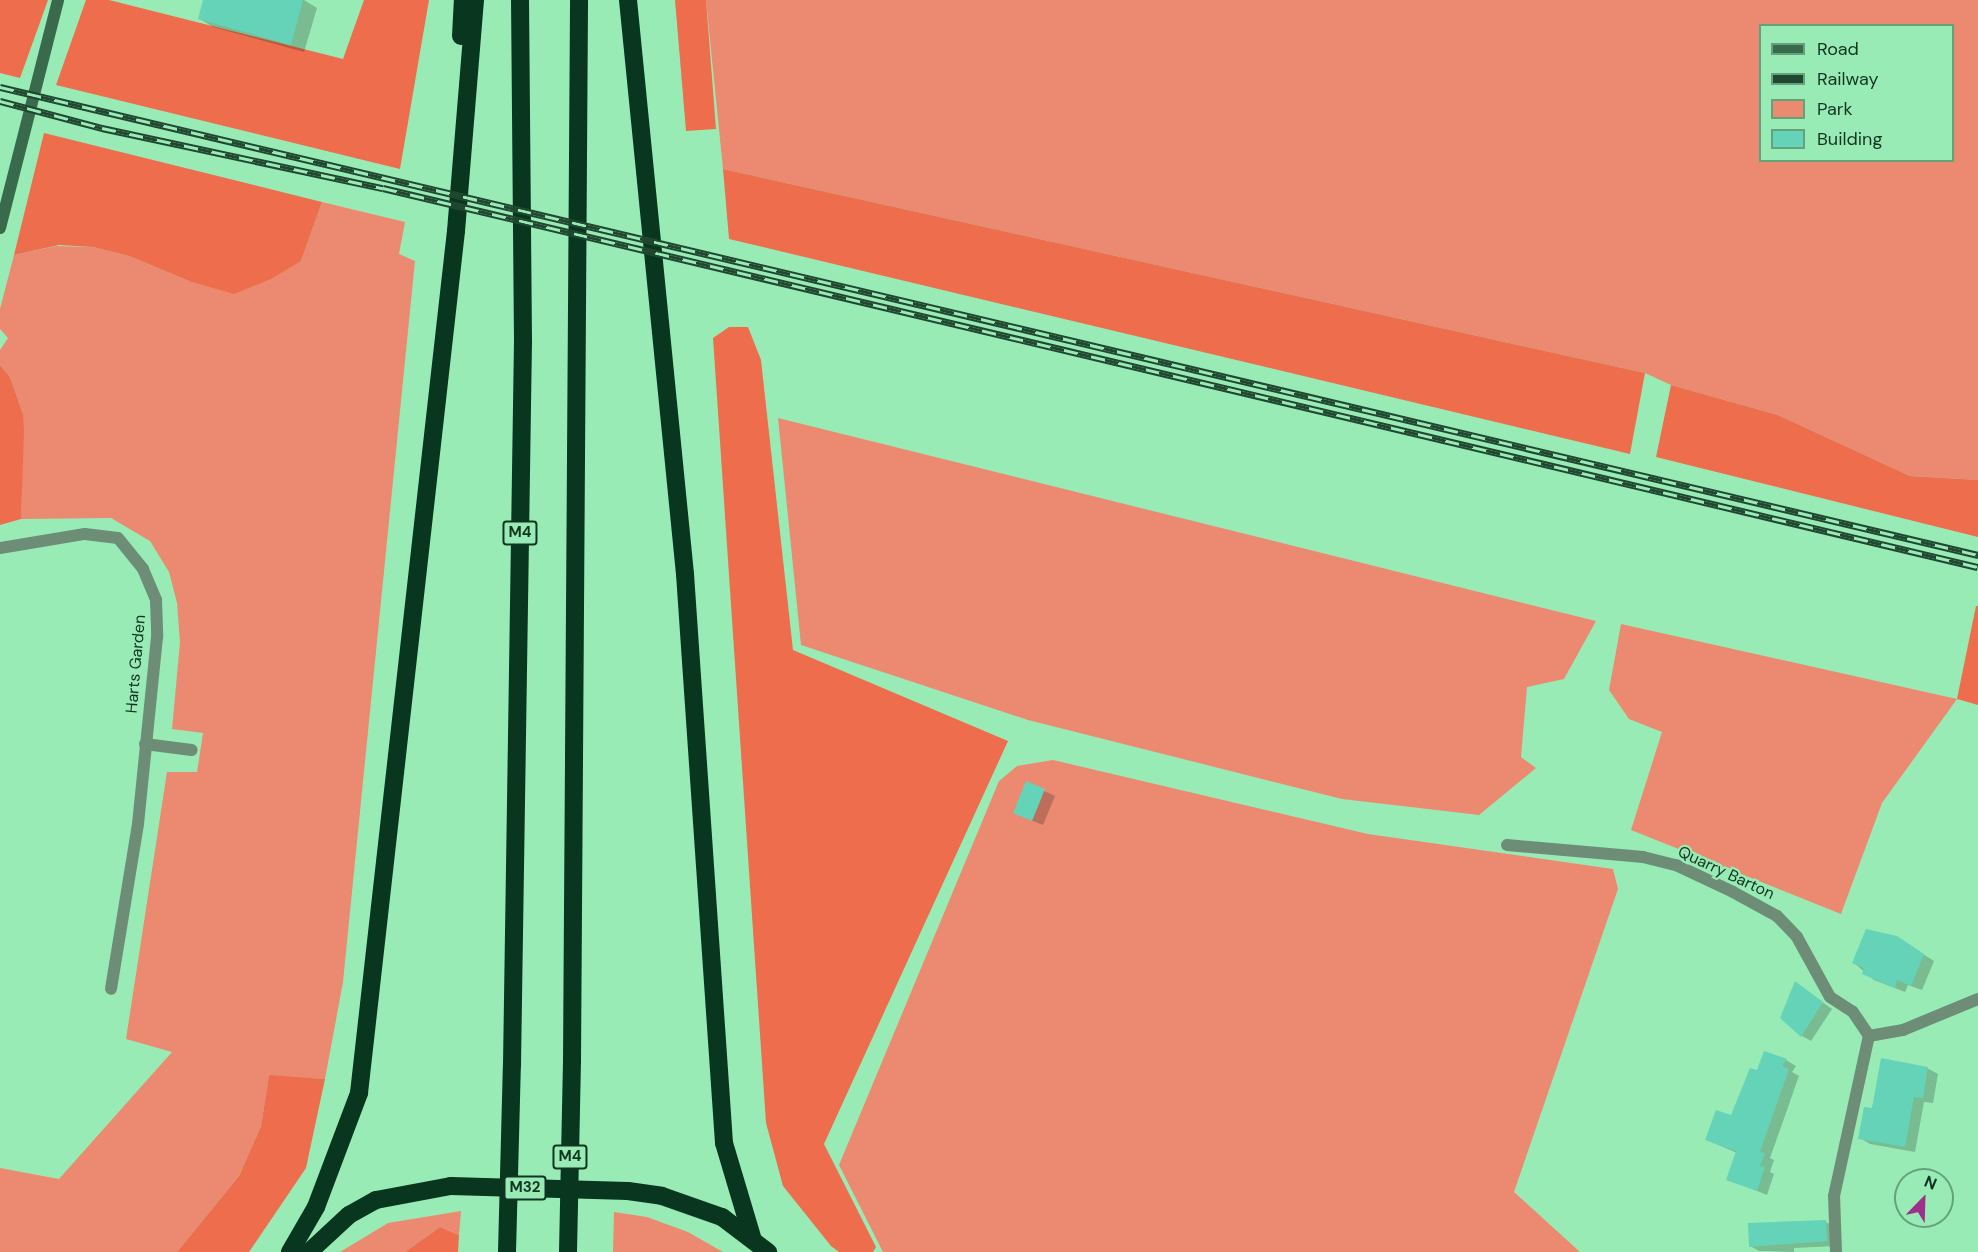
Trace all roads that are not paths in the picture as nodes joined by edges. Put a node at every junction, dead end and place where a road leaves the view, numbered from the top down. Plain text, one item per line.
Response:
1 (58, 0) edge
2 (462, 0) edge
3 (475, 0) edge
4 (520, 0) edge
5 (579, 0) edge
6 (628, 0) edge
7 (0, 228) edge
8 (427, 465) junction
9 (0, 548) edge
10 (145, 744) junction
11 (192, 750) dead end
12 (1507, 845) dead end
13 (111, 989) dead end
14 (1978, 999) edge
15 (1869, 1036) junction
16 (752, 1237) junction
17 (290, 1252) edge
18 (309, 1252) edge
19 (507, 1252) edge
20 (568, 1252) edge
21 (768, 1252) edge
22 (1836, 1252) edge

1 - 7 main road
2 - 8 highway
3 - 8 highway
4 - 19 highway, M4, bridge
5 - 20 highway, M4, bridge
6 - 16 highway
8 - 17 highway
9 - 10 street, Harts Garden
10 - 11 street
10 - 13 street, Harts Garden
12 - 15 street, Quarry Barton
14 - 15 street
15 - 22 street
16 - 18 highway, M32
16 - 21 highway, M32

